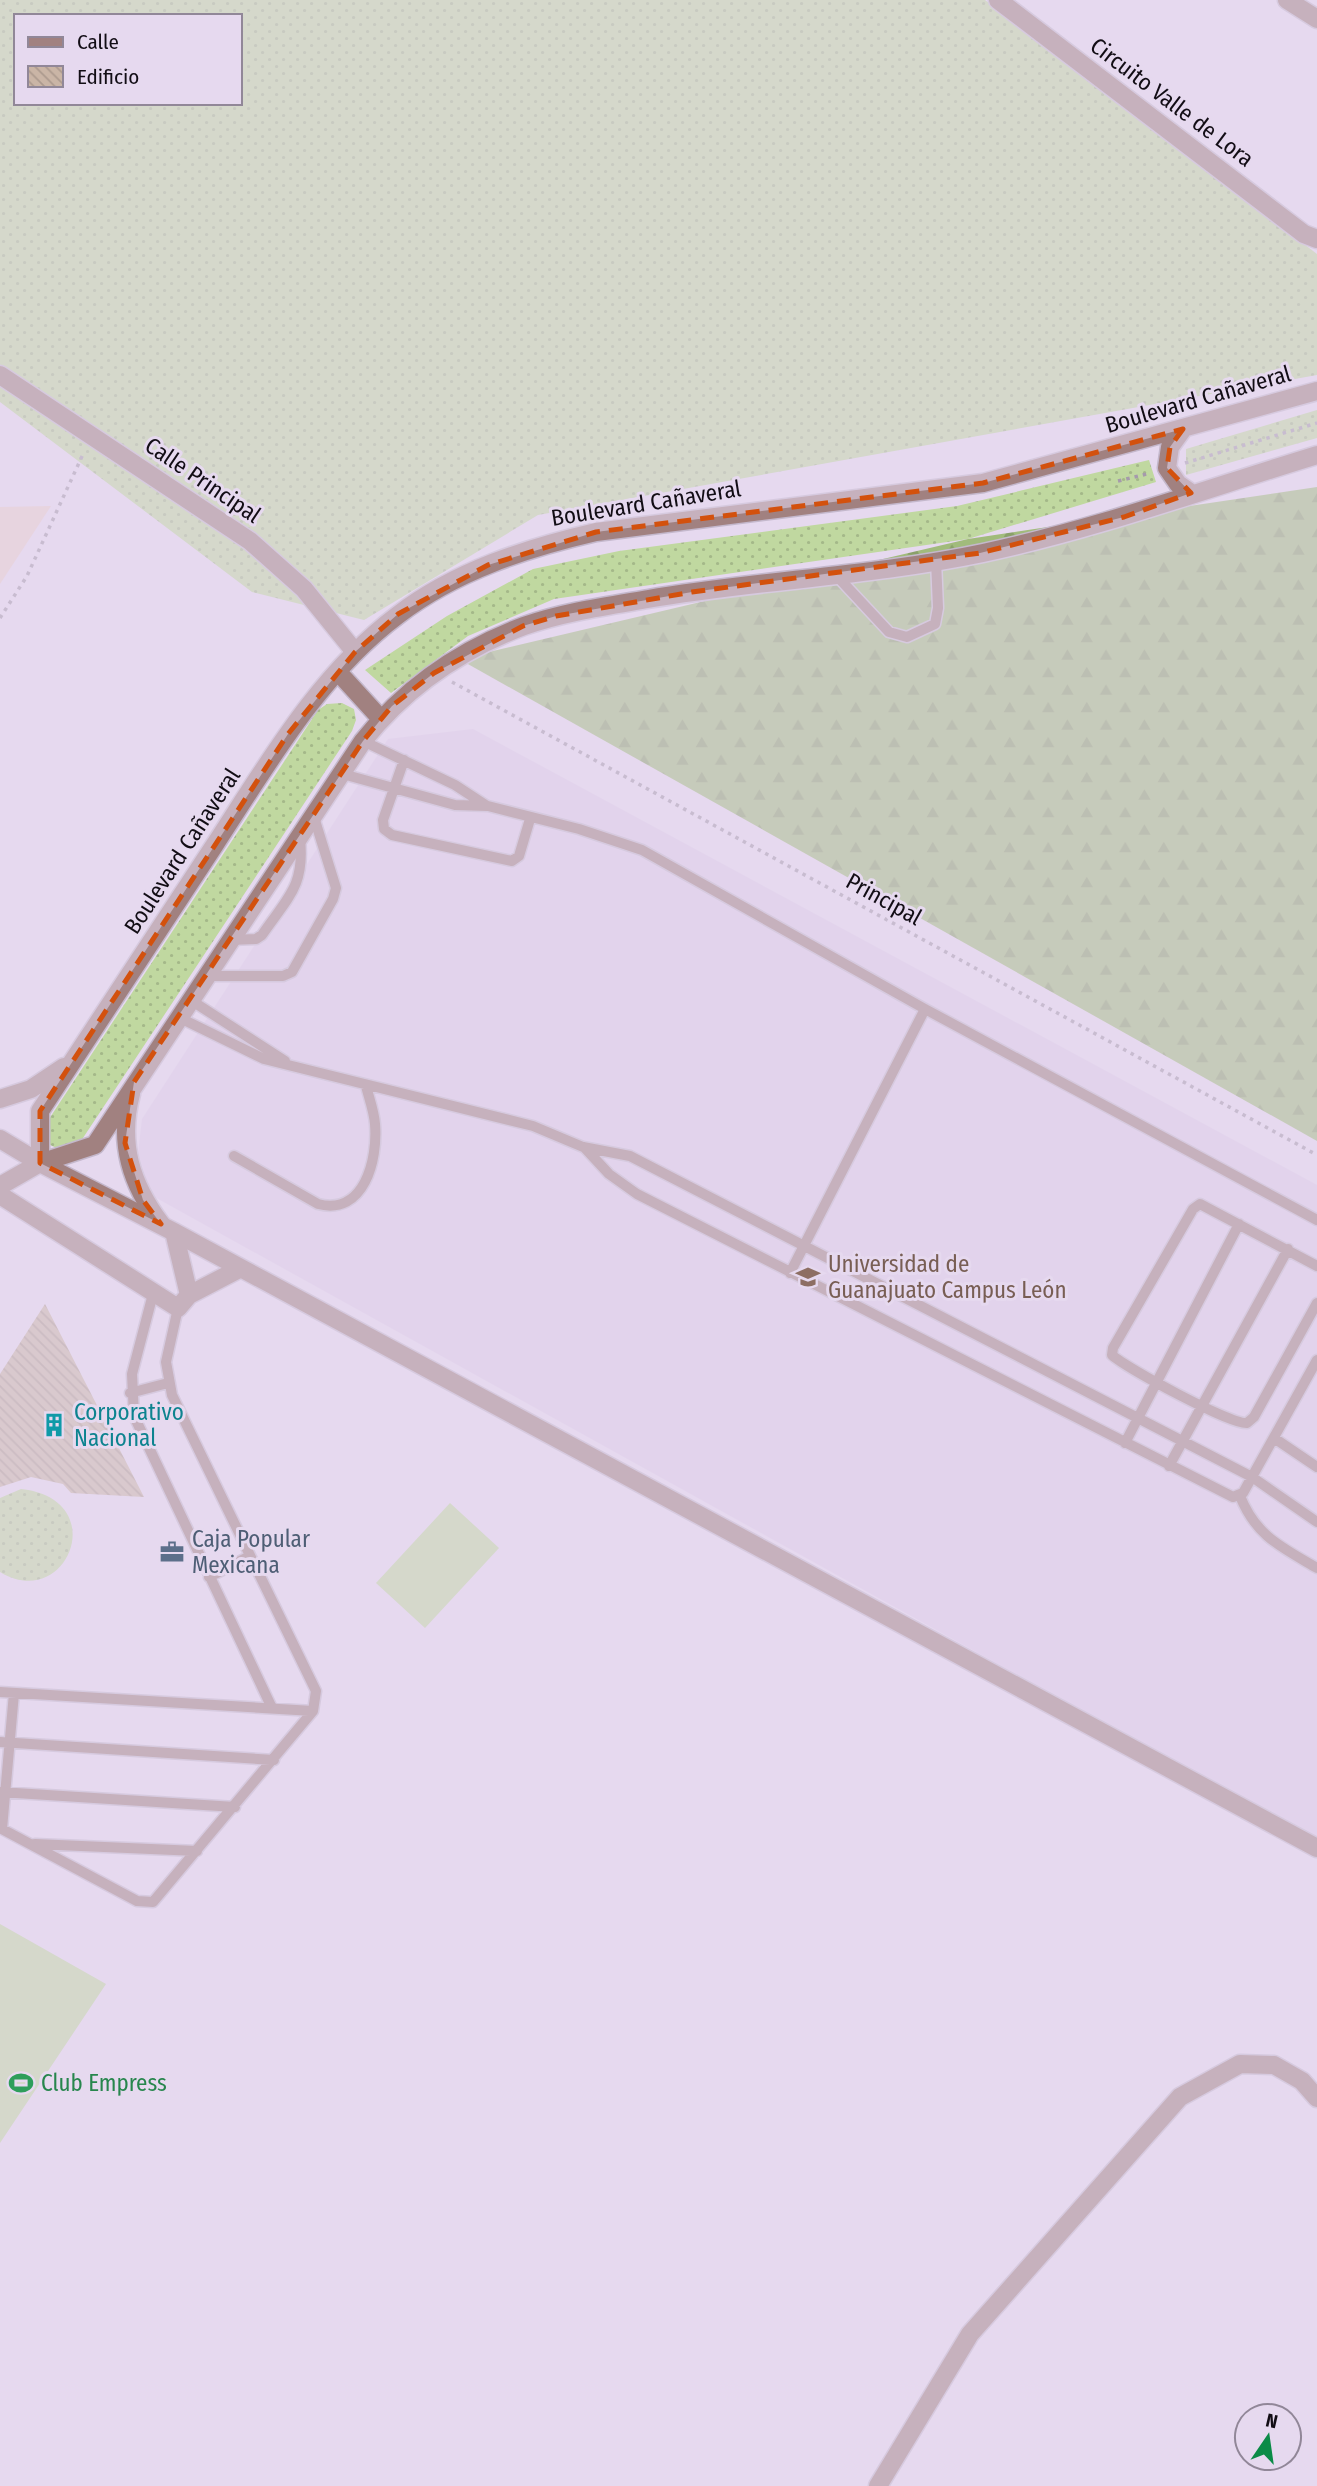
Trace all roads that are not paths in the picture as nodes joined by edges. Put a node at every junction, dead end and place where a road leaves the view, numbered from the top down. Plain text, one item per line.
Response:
1 (998, 0) edge
2 (1287, 0) edge
3 (1317, 19) edge
4 (1317, 239) edge
5 (0, 375) edge
6 (1317, 391) edge
7 (1183, 429) junction
8 (1317, 455) edge
9 (1191, 493) junction
10 (936, 560) junction
11 (834, 574) junction
12 (355, 652) junction
13 (339, 673) junction
14 (381, 719) junction
15 (363, 741) junction
16 (404, 760) junction
17 (340, 774) junction
18 (394, 788) junction
19 (488, 806) junction
20 (313, 814) junction
21 (530, 819) junction
22 (300, 834) junction
23 (228, 940) junction
24 (204, 976) junction
25 (189, 999) junction
26 (925, 1009) junction
27 (177, 1017) junction
28 (77, 1055) junction
29 (289, 1063) junction
30 (134, 1082) junction
31 (366, 1086) junction
32 (0, 1099) edge
33 (0, 1139) edge
34 (583, 1147) junction
35 (234, 1156) dead end
36 (40, 1163) junction
37 (0, 1186) edge
38 (0, 1195) edge
39 (1317, 1220) edge
40 (1239, 1224) junction
41 (167, 1228) junction
42 (804, 1246) junction
43 (1288, 1250) junction
44 (1317, 1266) edge
45 (241, 1268) junction
46 (790, 1273) junction
47 (153, 1294) junction
48 (183, 1301) junction
49 (1317, 1304) edge
50 (1317, 1360) edge
51 (1157, 1382) junction
52 (168, 1383) junction
53 (130, 1393) junction
54 (1202, 1406) junction
55 (1138, 1418) junction
56 (1274, 1438) junction
57 (1183, 1441) junction
58 (1125, 1443) junction
59 (1169, 1466) junction
60 (1317, 1467) edge
61 (1252, 1477) junction
62 (1240, 1496) junction
63 (1317, 1522) edge
64 (250, 1556) junction
65 (1317, 1568) edge
66 (209, 1577) junction
67 (0, 1692) edge
68 (13, 1693) junction
69 (272, 1708) junction
70 (313, 1710) junction
71 (5, 1743) edge
72 (274, 1760) junction
73 (3, 1792) edge
74 (235, 1807) junction
75 (1, 1829) edge
76 (31, 1844) junction
77 (1317, 1848) edge
78 (197, 1851) junction
79 (1317, 2098) edge
80 (878, 2486) edge

1 - 4 street, Circuito Valle de Lora
2 - 3 street
5 - 12 street, Calle Principal
6 - 7 street, Boulevard Cañaveral
7 - 9 street
7 - 12 street, Boulevard Cañaveral
8 - 9 street
9 - 10 street
10 - 11 street
10 - 11 lane
11 - 14 street
12 - 13 street, Boulevard Cañaveral
13 - 14 street
13 - 28 street, Boulevard Cañaveral
14 - 15 street
15 - 16 lane
15 - 17 street
16 - 18 lane
16 - 19 lane
17 - 18 lane
17 - 20 street
18 - 19 lane
18 - 21 lane
19 - 21 lane
20 - 22 street
20 - 24 lane
21 - 26 lane
22 - 23 street
22 - 23 lane
23 - 24 street
24 - 25 street
25 - 27 street
25 - 29 lane
26 - 39 lane
26 - 42 lane
27 - 29 lane
27 - 30 street
28 - 32 street
28 - 36 street, Boulevard Cañaveral
29 - 31 lane
30 - 36 street
30 - 41 street
31 - 34 lane
31 - 35 lane
33 - 36 street
34 - 42 lane
34 - 46 lane
36 - 37 street
36 - 41 street
38 - 47 street
40 - 43 lane
40 - 51 lane
40 - 51 lane
41 - 45 street
41 - 48 street
42 - 46 lane
42 - 55 lane
43 - 44 lane
43 - 54 lane
45 - 48 street
45 - 77 street
46 - 58 lane
47 - 48 street
47 - 53 lane
48 - 52 lane
49 - 54 lane
50 - 56 lane
51 - 54 lane
51 - 55 lane
52 - 53 lane
52 - 64 lane
53 - 66 lane
54 - 57 lane
55 - 57 lane
55 - 58 lane
56 - 60 lane
56 - 61 lane
57 - 59 lane
57 - 61 lane
58 - 59 lane
59 - 62 lane
61 - 62 lane
61 - 63 lane
62 - 65 lane
64 - 66 lane
64 - 70 lane
66 - 69 lane
67 - 68 lane
68 - 69 lane
68 - 71 lane
69 - 70 lane
70 - 72 lane
71 - 72 lane
71 - 73 lane
72 - 74 lane
73 - 74 lane
73 - 75 lane
74 - 78 lane
75 - 76 lane
76 - 78 lane
76 - 78 lane
79 - 80 street

